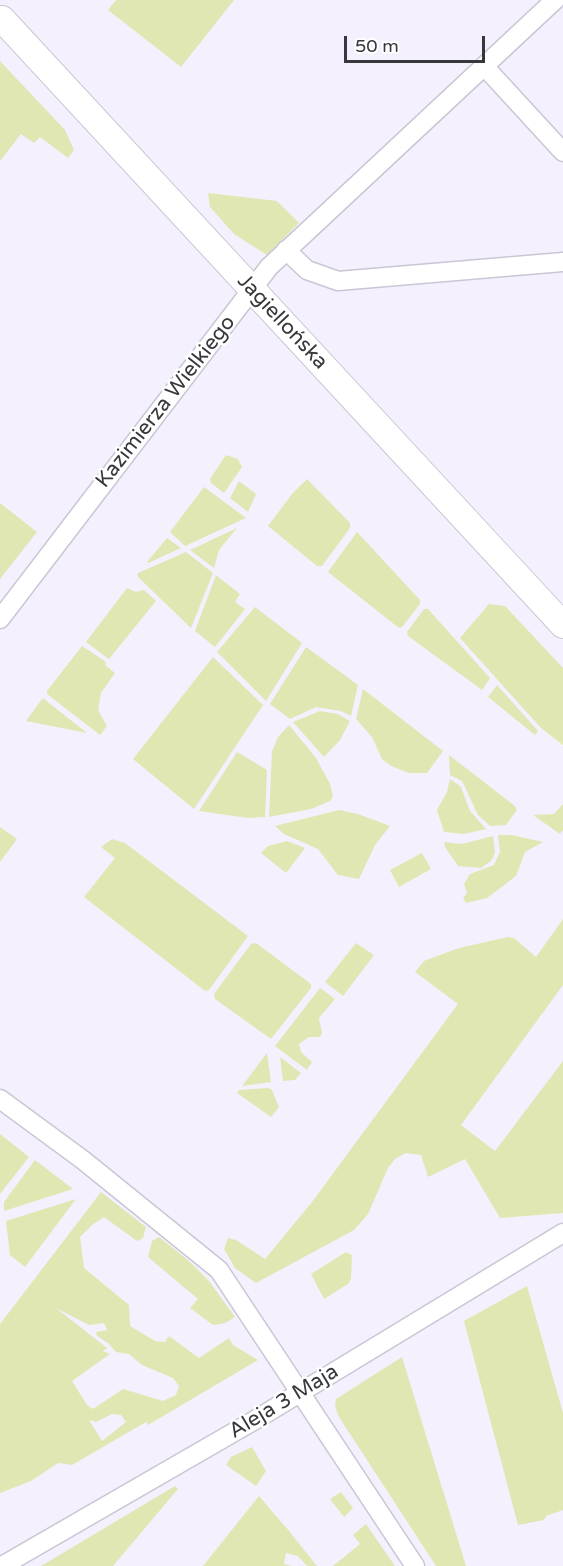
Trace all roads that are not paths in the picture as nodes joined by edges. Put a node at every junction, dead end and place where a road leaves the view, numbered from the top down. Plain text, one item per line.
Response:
1 (555, 0) edge
2 (5, 13) edge
3 (484, 66) junction
4 (563, 152) edge
5 (286, 250) junction
6 (563, 262) edge
7 (252, 289) junction
8 (0, 619) edge
9 (563, 625) edge
10 (0, 1099) edge
11 (563, 1233) edge
12 (301, 1392) junction
13 (2, 1566) edge
14 (415, 1566) edge

1 - 3 street, Kazimierza Wielkiego
2 - 7 street, Jagiellońska
3 - 4 street
3 - 5 street, Kazimierza Wielkiego
5 - 6 street
5 - 7 street, Kazimierza Wielkiego
7 - 8 street, Kazimierza Wielkiego
7 - 9 street, Jagiellońska
10 - 12 street
11 - 12 street, Aleja 3 Maja
12 - 13 street, Aleja 3 Maja
12 - 14 street

